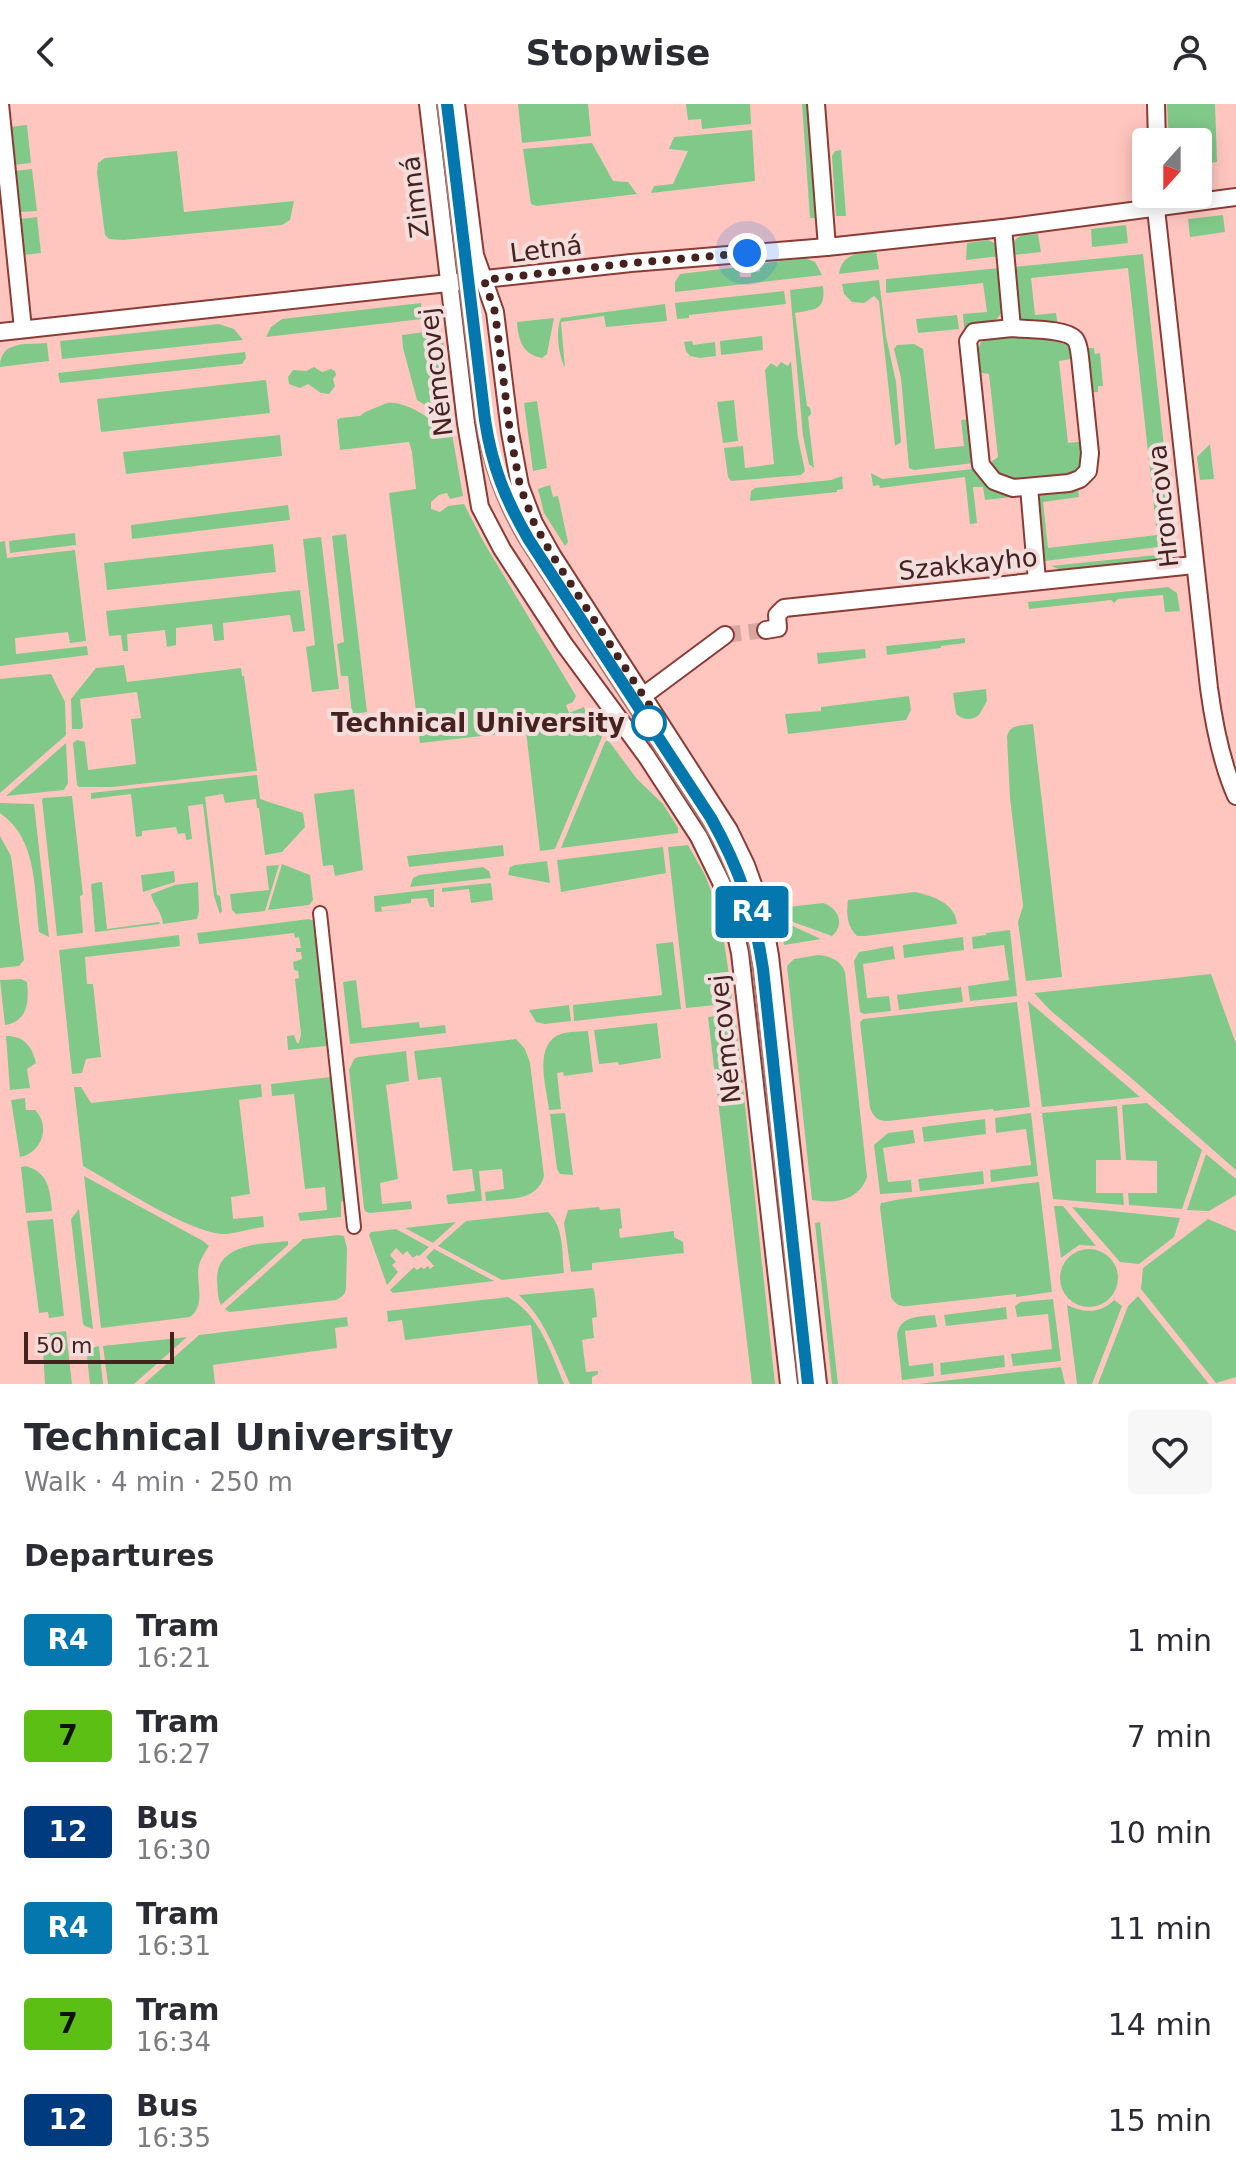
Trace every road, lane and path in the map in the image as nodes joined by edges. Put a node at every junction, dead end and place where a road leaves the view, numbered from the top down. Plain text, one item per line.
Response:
1 (0, 104) edge
2 (428, 104) edge
3 (456, 104) edge
4 (816, 104) edge
5 (1156, 104) edge
6 (1157, 128) edge
7 (1236, 197) edge
8 (1212, 198) edge
9 (1132, 205) edge
10 (1157, 208) edge
11 (1003, 228) junction
12 (827, 247) junction
13 (484, 280) junction
14 (450, 284) junction
15 (1012, 328) junction
16 (23, 329) junction
17 (0, 332) edge
18 (1029, 487) junction
19 (1194, 565) junction
20 (1037, 581) junction
21 (766, 630) tunnel mouth
22 (725, 635) tunnel mouth
23 (643, 696) junction
24 (1236, 796) edge
25 (320, 913) dead end
26 (354, 1227) dead end
27 (789, 1384) edge
28 (818, 1384) edge

1 - 16 street
2 - 14 street, Zimná
3 - 13 street, Zimná
4 - 12 street
5 - 6 street
7 - 8 street, Letná
9 - 11 street, Letná
10 - 19 street, Hroncova
11 - 12 street, Letná
11 - 15 street
12 - 13 street, Letná
13 - 14 street, Letná
13 - 23 street, Němcovej
14 - 16 street, Letná
14 - 27 street, Němcovej
15 - 18 street
15 - 18 street
16 - 17 street, Letná
18 - 20 street
19 - 20 street, Szakkayho
19 - 24 street, Hroncova
20 - 21 street, Szakkayho
22 - 23 street
23 - 28 street, Němcovej
25 - 26 street

